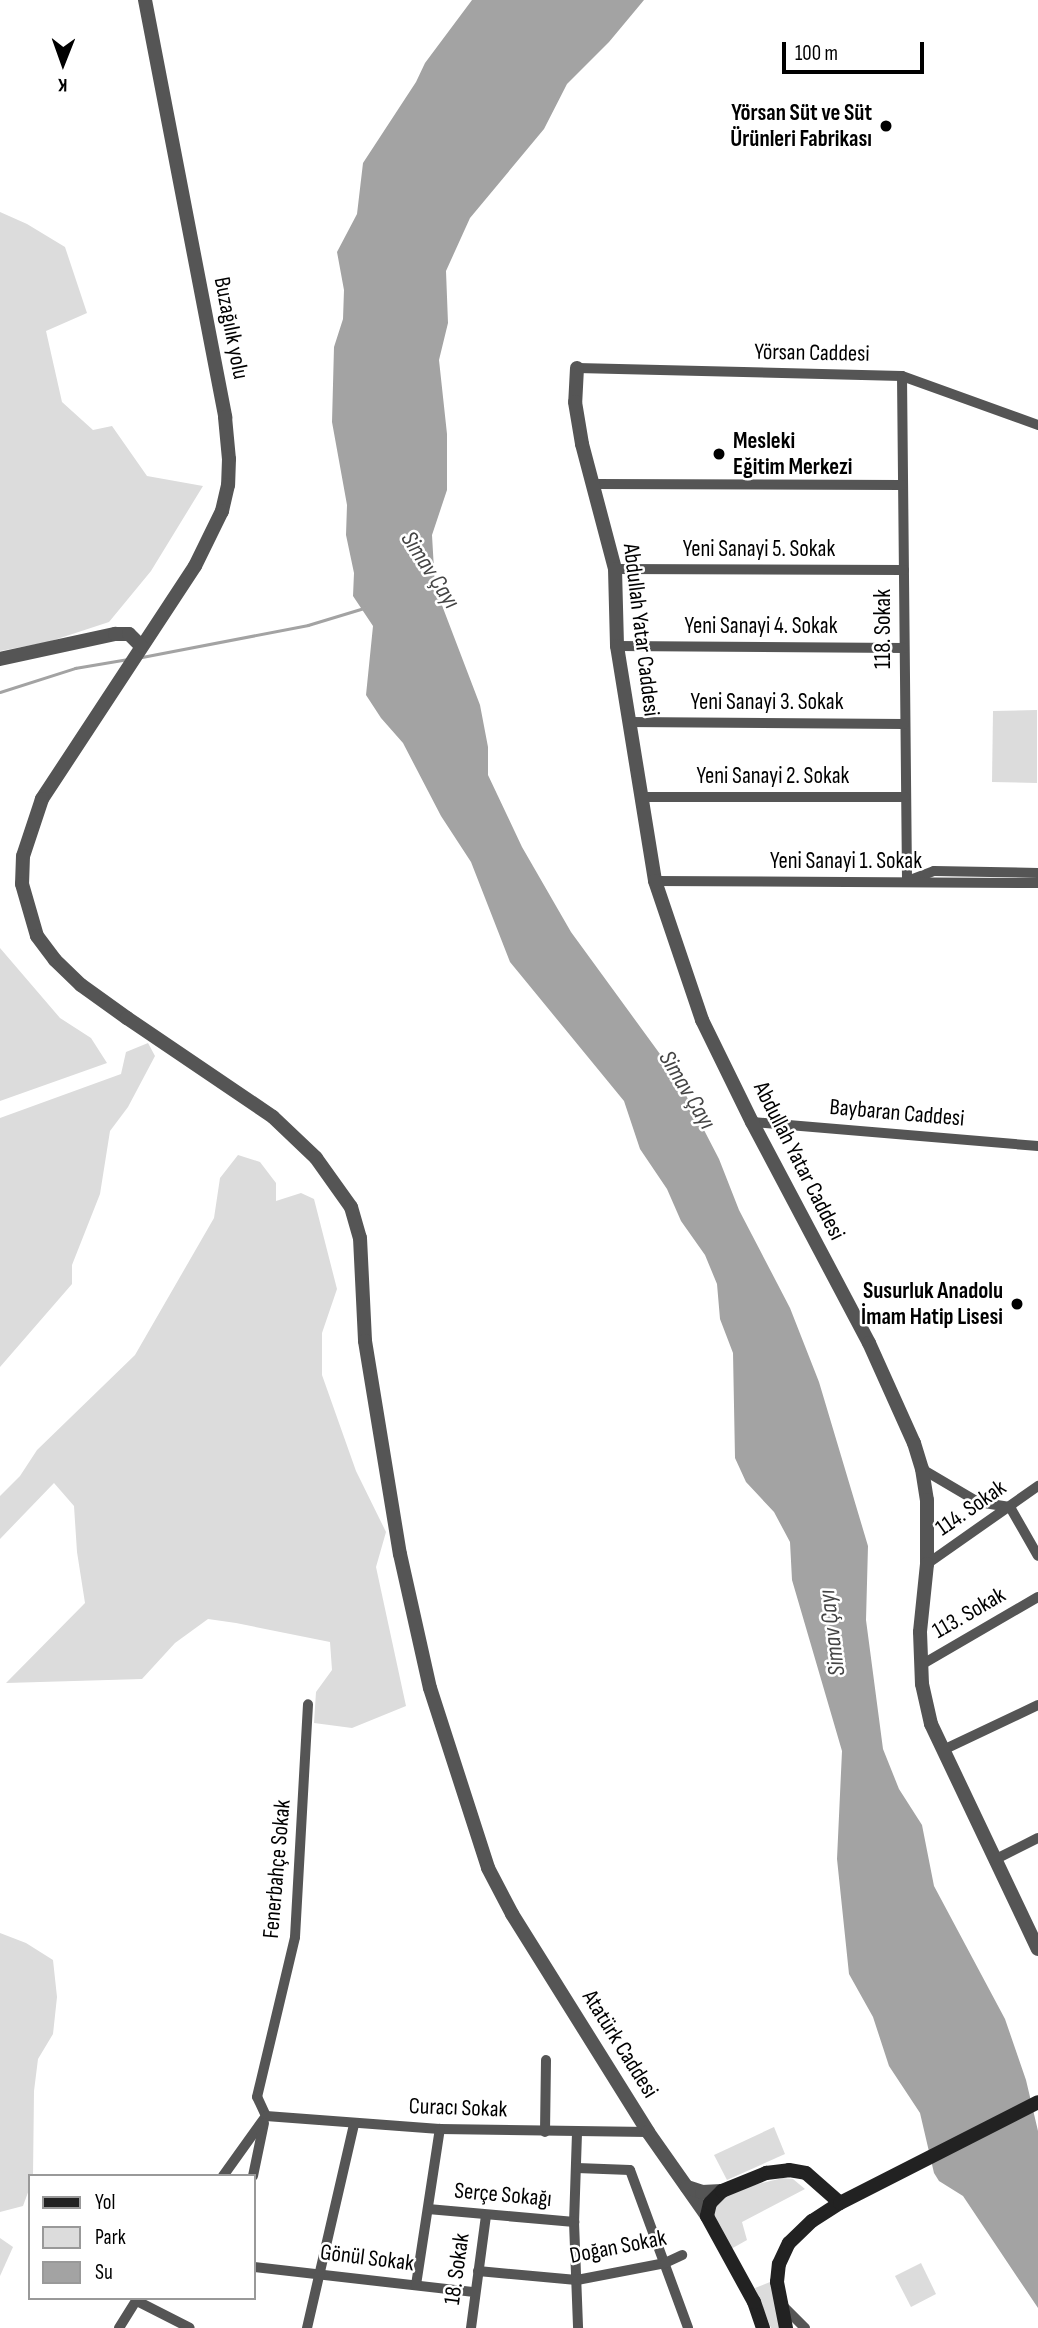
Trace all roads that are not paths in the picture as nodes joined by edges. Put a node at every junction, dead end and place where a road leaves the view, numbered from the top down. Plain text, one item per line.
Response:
1 (145, 0) edge
2 (577, 368) joint
3 (902, 376) junction
4 (1038, 425) edge
5 (594, 484) junction
6 (902, 485) junction
7 (615, 569) junction
8 (904, 570) junction
9 (140, 645) junction
10 (617, 646) junction
11 (905, 648) junction
12 (0, 659) edge
13 (116, 684) joint
14 (629, 722) junction
15 (904, 724) junction
16 (641, 797) junction
17 (905, 797) junction
18 (1038, 873) edge
19 (655, 881) junction
20 (907, 882) junction
21 (1038, 883) edge
22 (752, 1122) junction
23 (1038, 1146) edge
24 (922, 1469) junction
25 (1038, 1486) edge
26 (1010, 1507) junction
27 (1038, 1556) edge
28 (927, 1563) junction
29 (1038, 1597) edge
30 (921, 1665) junction
31 (308, 1704) dead end
32 (1038, 1705) edge
33 (943, 1750) junction
34 (1038, 1838) edge
35 (993, 1860) junction
36 (1038, 1949) edge
37 (546, 2060) dead end
38 (1038, 2102) edge
39 (266, 2116) junction
40 (354, 2124) junction
41 (440, 2129) junction
42 (545, 2132) junction
43 (648, 2132) junction
44 (577, 2133) junction
45 (576, 2168) junction
46 (224, 2174) edge
47 (253, 2174) edge
48 (687, 2187) junction
49 (722, 2191) junction
50 (840, 2203) junction
51 (428, 2209) junction
52 (486, 2215) junction
53 (707, 2216) junction
54 (574, 2222) junction
55 (682, 2255) dead end
56 (666, 2263) junction
57 (256, 2267) edge
58 (478, 2271) junction
59 (320, 2274) junction
60 (578, 2280) junction
61 (416, 2286) junction
62 (475, 2292) junction
63 (136, 2300) edge
64 (139, 2300) edge
65 (781, 2304) junction
66 (118, 2328) edge
67 (190, 2328) edge
68 (307, 2328) edge
69 (471, 2328) edge
70 (578, 2328) edge
71 (688, 2328) edge
72 (764, 2328) edge
73 (786, 2328) edge
74 (805, 2328) edge

1 - 9 street, Buzağılık yolu
2 - 3 street, Yörsan Caddesi
2 - 5 street, Abdullah Yatar Caddesi
3 - 4 street, Yörsan Caddesi
3 - 6 street, 118. Sokak
5 - 6 street
5 - 7 street, Abdullah Yatar Caddesi
6 - 8 street, 118. Sokak
7 - 8 street, Yeni Sanayi 5. Sokak
7 - 10 street, Abdullah Yatar Caddesi
8 - 11 street, 118. Sokak
9 - 12 street
9 - 13 street, Buzağılık yolu
10 - 11 street, Yeni Sanayi 4. Sokak
10 - 14 street, Abdullah Yatar Caddesi
11 - 15 street, 118. Sokak
13 - 43 street, Atatürk Caddesi
14 - 15 street, Yeni Sanayi 3. Sokak
14 - 16 street, Abdullah Yatar Caddesi
15 - 17 street, 118. Sokak
16 - 17 street, Yeni Sanayi 2. Sokak
16 - 19 street, Abdullah Yatar Caddesi
17 - 20 street, 118. Sokak
18 - 20 street
19 - 20 street, Yeni Sanayi 1. Sokak
19 - 22 street, Abdullah Yatar Caddesi
20 - 21 street, Yeni Sanayi 1. Sokak
22 - 23 street, Baybaran Caddesi
22 - 24 street, Abdullah Yatar Caddesi
24 - 26 street
24 - 28 street, Abdullah Yatar Caddesi
25 - 26 street, 114. Sokak
26 - 27 street
26 - 28 street, 114. Sokak
28 - 30 street, Abdullah Yatar Caddesi
29 - 30 street, 113. Sokak
30 - 33 street, Abdullah Yatar Caddesi
31 - 39 street, Fenerbahçe Sokak
32 - 33 street
33 - 35 street, Abdullah Yatar Caddesi
34 - 35 street
35 - 36 street, Abdullah Yatar Caddesi
37 - 42 street
38 - 50 main road
39 - 40 street, Curacı Sokak
39 - 46 street
39 - 47 street
40 - 41 street, Curacı Sokak
40 - 59 street
41 - 42 street, Curacı Sokak
41 - 51 street
42 - 44 street, Curacı Sokak
43 - 44 street, Curacı Sokak
43 - 48 street, Atatürk Caddesi
44 - 45 street
45 - 54 street
45 - 56 street
48 - 49 street
48 - 53 street, Atatürk Caddesi
49 - 50 main road
49 - 53 main road
50 - 65 main road
51 - 52 street, Serçe Sokağı
51 - 61 street
52 - 54 street, Serçe Sokağı
52 - 58 street, 18. Sokak
53 - 72 main road, Atatürk Caddesi
54 - 60 street
55 - 56 street, Doğan Sokak
56 - 60 street, Doğan Sokak
56 - 71 street
57 - 59 street, Gönül Sokak
58 - 60 street, Doğan Sokak
58 - 62 street, 18. Sokak
59 - 61 street, Gönül Sokak
59 - 68 street
60 - 70 street
61 - 62 street, Gönül Sokak
62 - 69 street, 18. Sokak
63 - 66 street
64 - 67 street
65 - 73 main road
65 - 74 street

